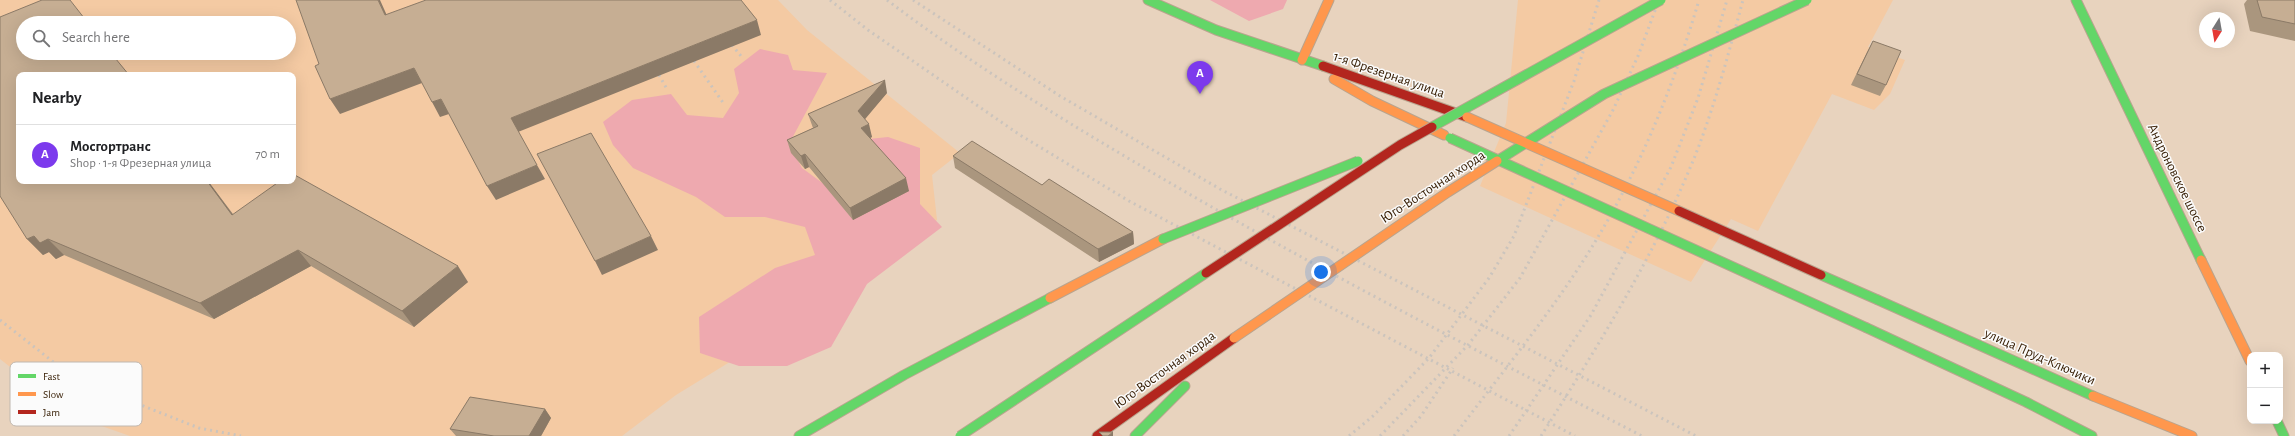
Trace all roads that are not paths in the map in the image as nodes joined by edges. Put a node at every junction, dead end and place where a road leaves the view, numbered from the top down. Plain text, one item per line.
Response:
1 (1148, 0) edge
2 (1329, 0) edge
3 (1661, 0) edge
4 (1807, 0) edge
5 (2078, 2) edge
6 (1302, 60) junction
7 (1400, 144) junction
8 (1878, 300) joint
9 (1234, 338) junction
10 (2247, 355) edge
11 (2278, 424) edge
12 (799, 436) edge
13 (960, 436) edge
14 (1097, 436) edge
15 (1135, 436) edge
16 (2092, 436) edge
17 (2192, 436) edge
18 (2284, 436) edge

1 - 6 main road, 1-я Фрезерная улица
2 - 6 main road
3 - 7 main road, bridge
4 - 9 main road, Юго-Восточная хорда, bridge
5 - 10 main road, Андроновское шоссе
6 - 8 main road, 1-я Фрезерная улица, bridge
6 - 16 main road, 1-я Фрезерная улица, bridge
7 - 12 main road, bridge
7 - 13 main road, bridge
8 - 17 main road, улица Пруд-Ключики
9 - 14 main road, Юго-Восточная хорда
9 - 15 main road
11 - 18 main road

